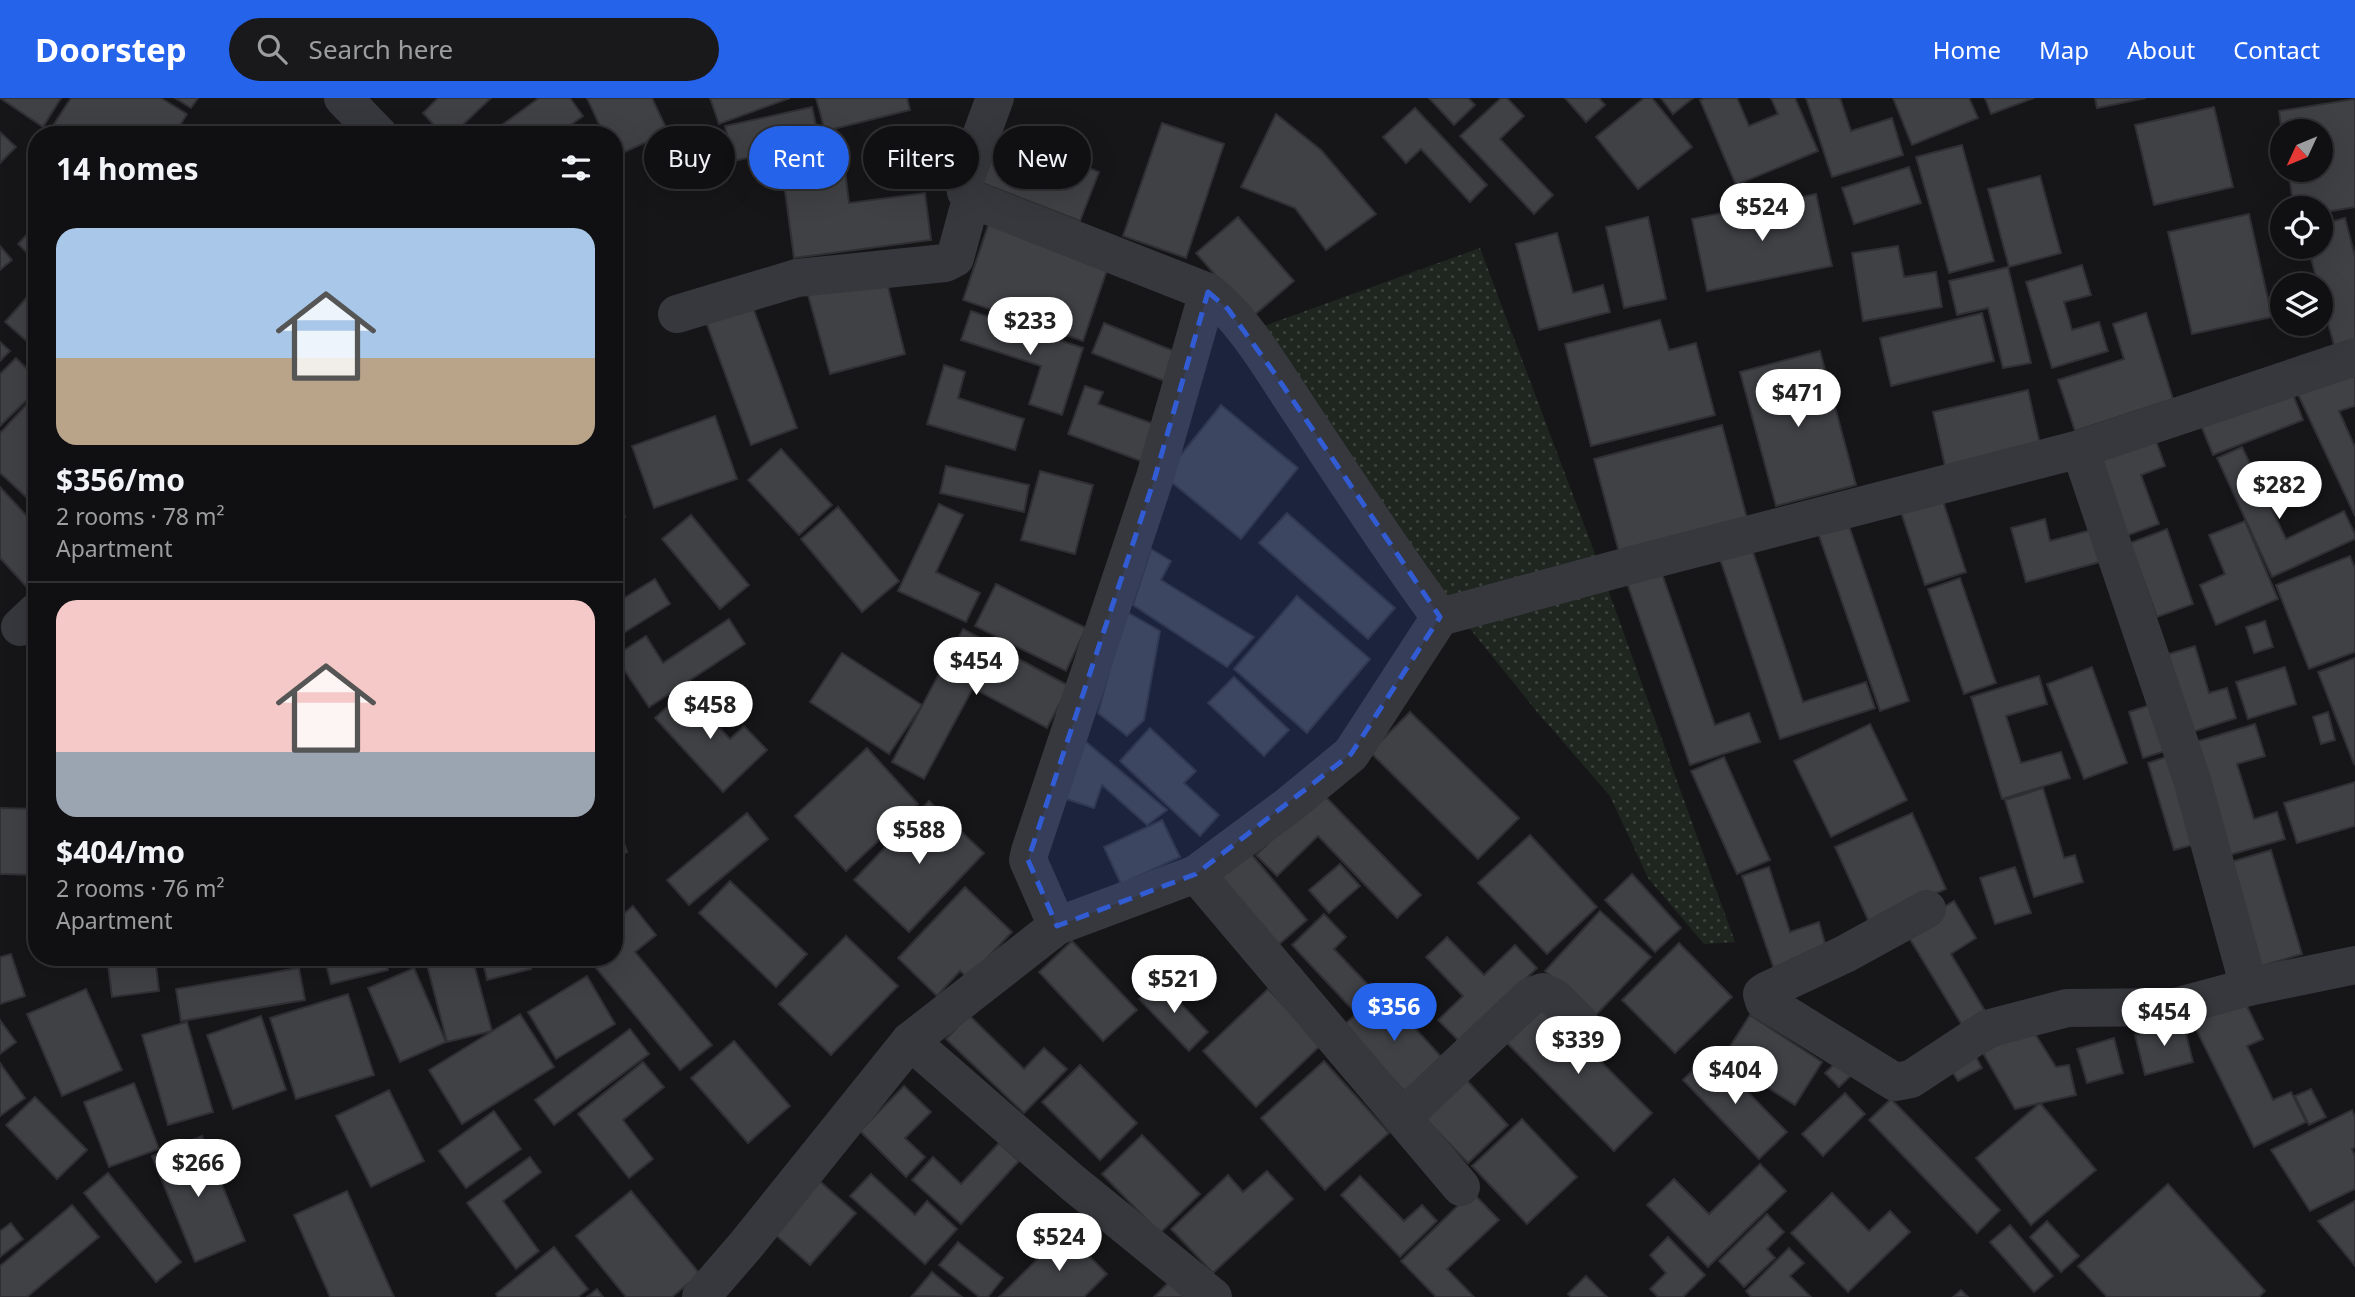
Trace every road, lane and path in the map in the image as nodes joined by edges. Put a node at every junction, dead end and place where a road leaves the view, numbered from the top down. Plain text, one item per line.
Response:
1 (343, 98) edge
2 (995, 98) edge
3 (370, 126) edge
4 (971, 199) junction
5 (1208, 292) junction
6 (677, 314) dead end
7 (2355, 357) edge
8 (2080, 449) junction
9 (1440, 617) junction
10 (1196, 874) junction
11 (1927, 909) dead end
12 (1057, 926) junction
13 (2355, 965) edge
14 (2249, 987) junction
15 (1579, 1022) dead end
16 (910, 1041) junction
17 (1403, 1117) junction
18 (1461, 1187) dead end
19 (701, 1297) edge
20 (1213, 1297) edge

1 - 3 street
2 - 4 street
4 - 5 street
4 - 6 street
5 - 9 street
5 - 12 street
7 - 8 street
8 - 9 street
8 - 14 street
9 - 10 street
10 - 12 street
10 - 17 street
11 - 14 street
12 - 16 street
13 - 14 street
15 - 17 street
16 - 19 street
16 - 20 street
17 - 18 street

